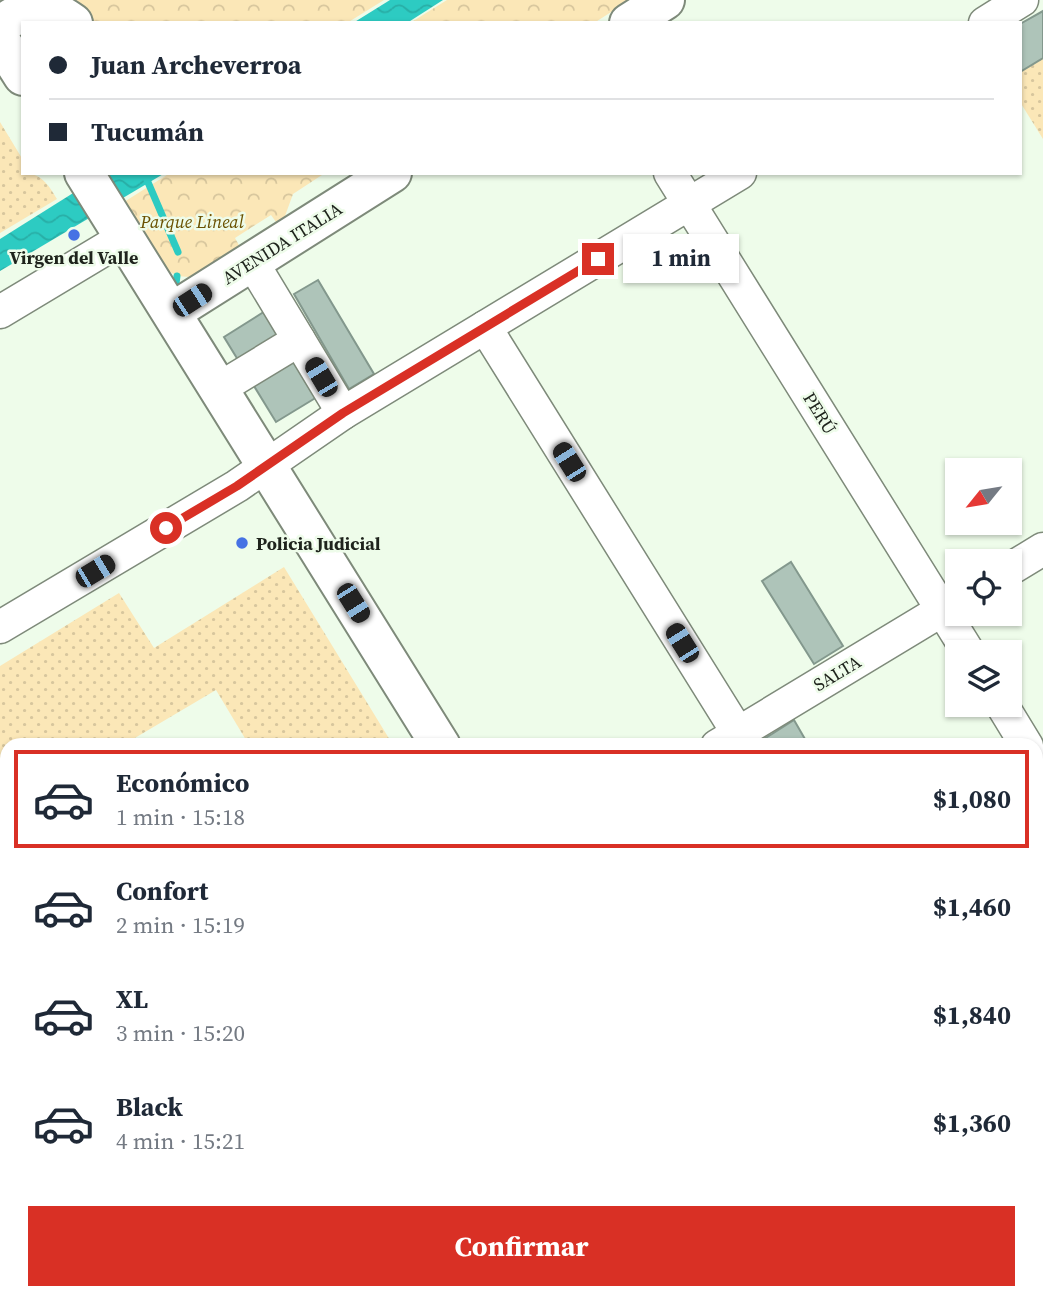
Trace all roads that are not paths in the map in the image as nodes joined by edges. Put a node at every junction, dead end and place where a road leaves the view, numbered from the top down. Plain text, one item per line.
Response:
1 (665, 0) edge
2 (1022, 0) edge
3 (30, 21) edge
4 (70, 21) edge
5 (632, 21) edge
6 (988, 21) edge
7 (85, 175) edge
8 (388, 175) edge
9 (671, 175) edge
10 (737, 175) edge
11 (690, 204) junction
12 (119, 229) junction
13 (252, 262) junction
14 (0, 312) edge
15 (173, 312) junction
16 (485, 327) junction
17 (299, 340) junction
18 (220, 388) junction
19 (343, 413) junction
20 (267, 464) junction
21 (1043, 549) edge
22 (1022, 562) edge
23 (945, 597) edge
24 (945, 608) edge
25 (0, 627) edge
26 (1009, 717) edge
27 (436, 738) edge
28 (727, 738) edge
29 (730, 738) edge
30 (1022, 738) edge

1 - 5 main road
2 - 6 street
3 - 4 main road
7 - 12 main road
8 - 13 main road, AVENIDA ITALIA
9 - 11 street, PERÚ
10 - 11 street
11 - 16 street
11 - 23 street, PERÚ
12 - 14 street
12 - 15 main road
13 - 15 main road, AVENIDA ITALIA
13 - 17 street
15 - 18 main road
16 - 19 street
16 - 28 street
17 - 18 street
17 - 19 street
18 - 20 main road
19 - 20 street
20 - 25 street
20 - 27 main road
21 - 22 street
24 - 29 street, SALTA
26 - 30 street

